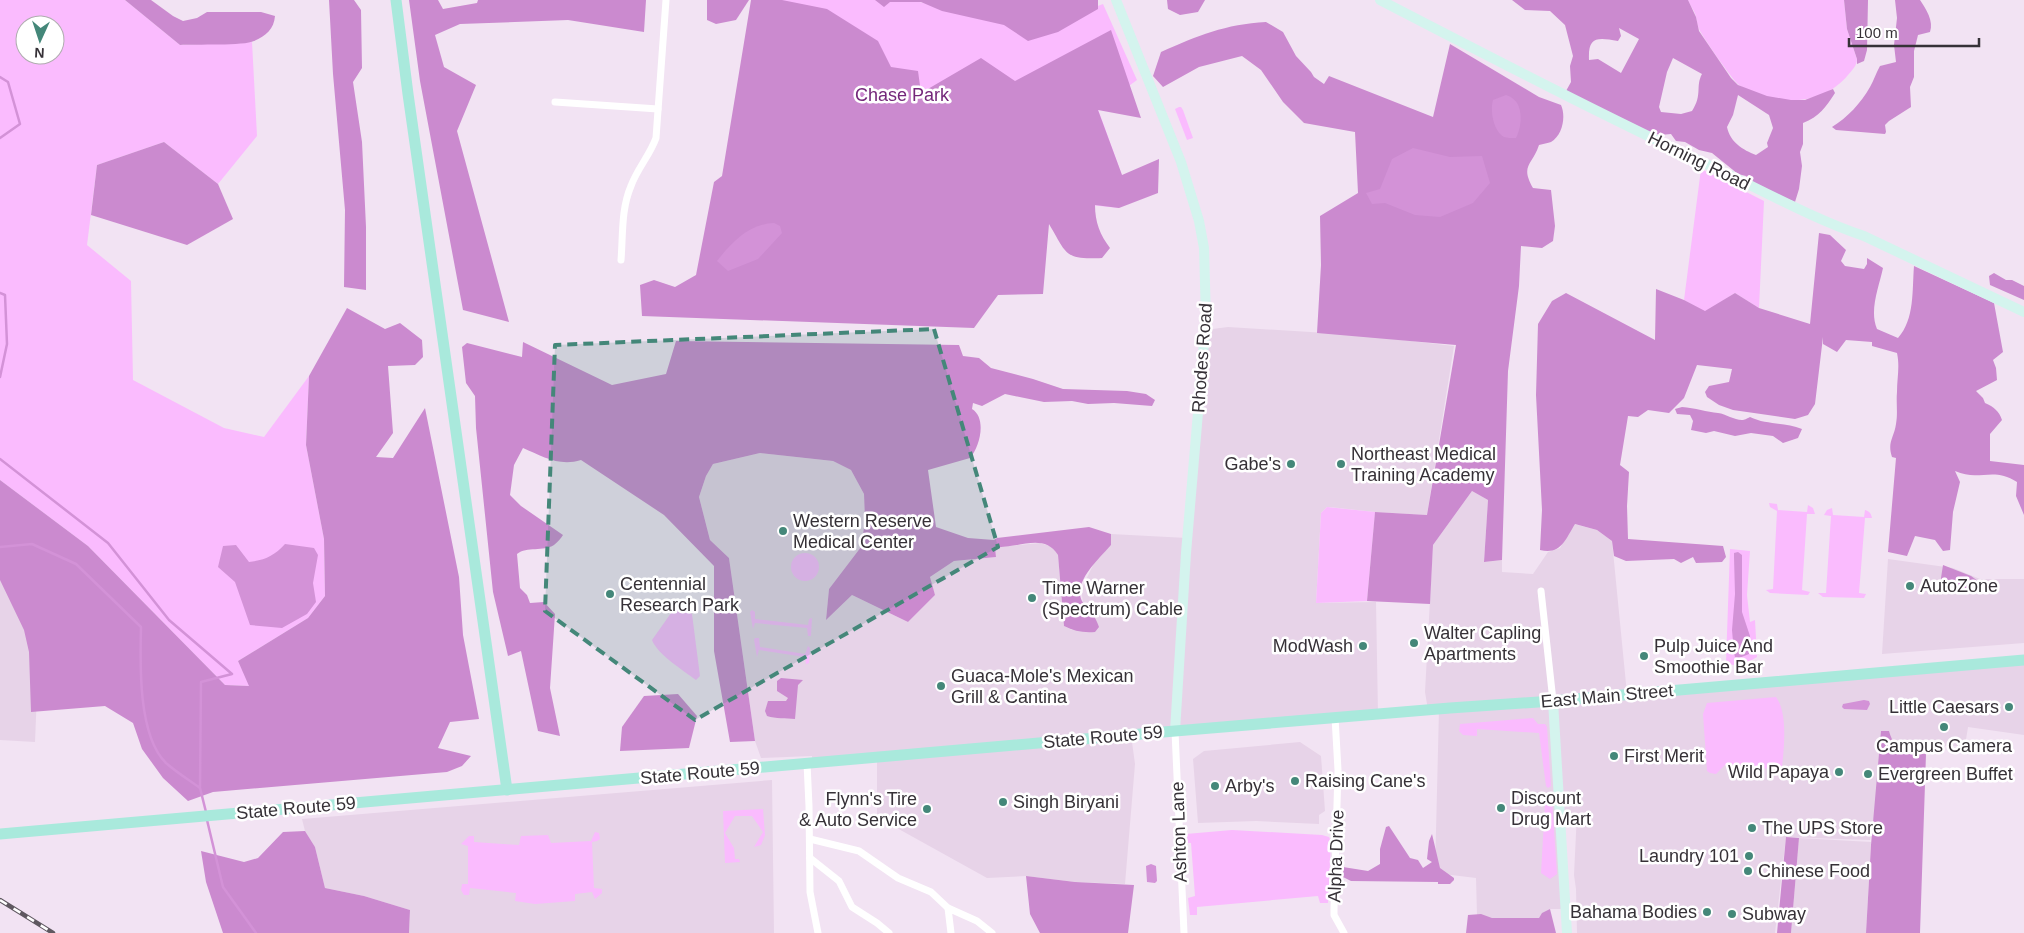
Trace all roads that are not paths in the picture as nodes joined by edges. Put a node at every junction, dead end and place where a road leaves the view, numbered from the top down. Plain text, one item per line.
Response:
1 (396, 0) edge
2 (666, 0) edge
3 (1116, 0) edge
4 (1380, 0) edge
5 (555, 102) dead end
6 (658, 108) junction
7 (621, 260) dead end
8 (2024, 312) edge
9 (1541, 592) dead end
10 (2024, 660) edge
11 (1553, 701) junction
12 (1400, 712) joint
13 (1335, 718) junction
14 (1175, 731) junction
15 (806, 763) junction
16 (507, 790) junction
17 (0, 834) edge
18 (810, 839) junction
19 (810, 858) junction
20 (948, 908) junction
21 (818, 933) edge
22 (889, 933) edge
23 (951, 933) edge
24 (992, 933) edge
25 (1184, 933) edge
26 (1344, 933) edge
27 (1567, 933) edge

1 - 16 main road
2 - 6 street
3 - 14 street, Rhodes Road
4 - 8 street, Horning Road
5 - 6 street
6 - 7 street
9 - 11 street
10 - 11 main road, East Main Street
11 - 12 main road, East Main Street
11 - 27 street
12 - 13 main road, State Route 59
13 - 14 main road, State Route 59
13 - 26 street, Alpha Drive
14 - 15 main road, State Route 59
14 - 25 street, Ashton Lane
15 - 16 main road, State Route 59
15 - 18 street
16 - 17 main road, State Route 59
18 - 19 street
18 - 20 street
19 - 21 street
19 - 22 street
20 - 23 street
20 - 24 street

